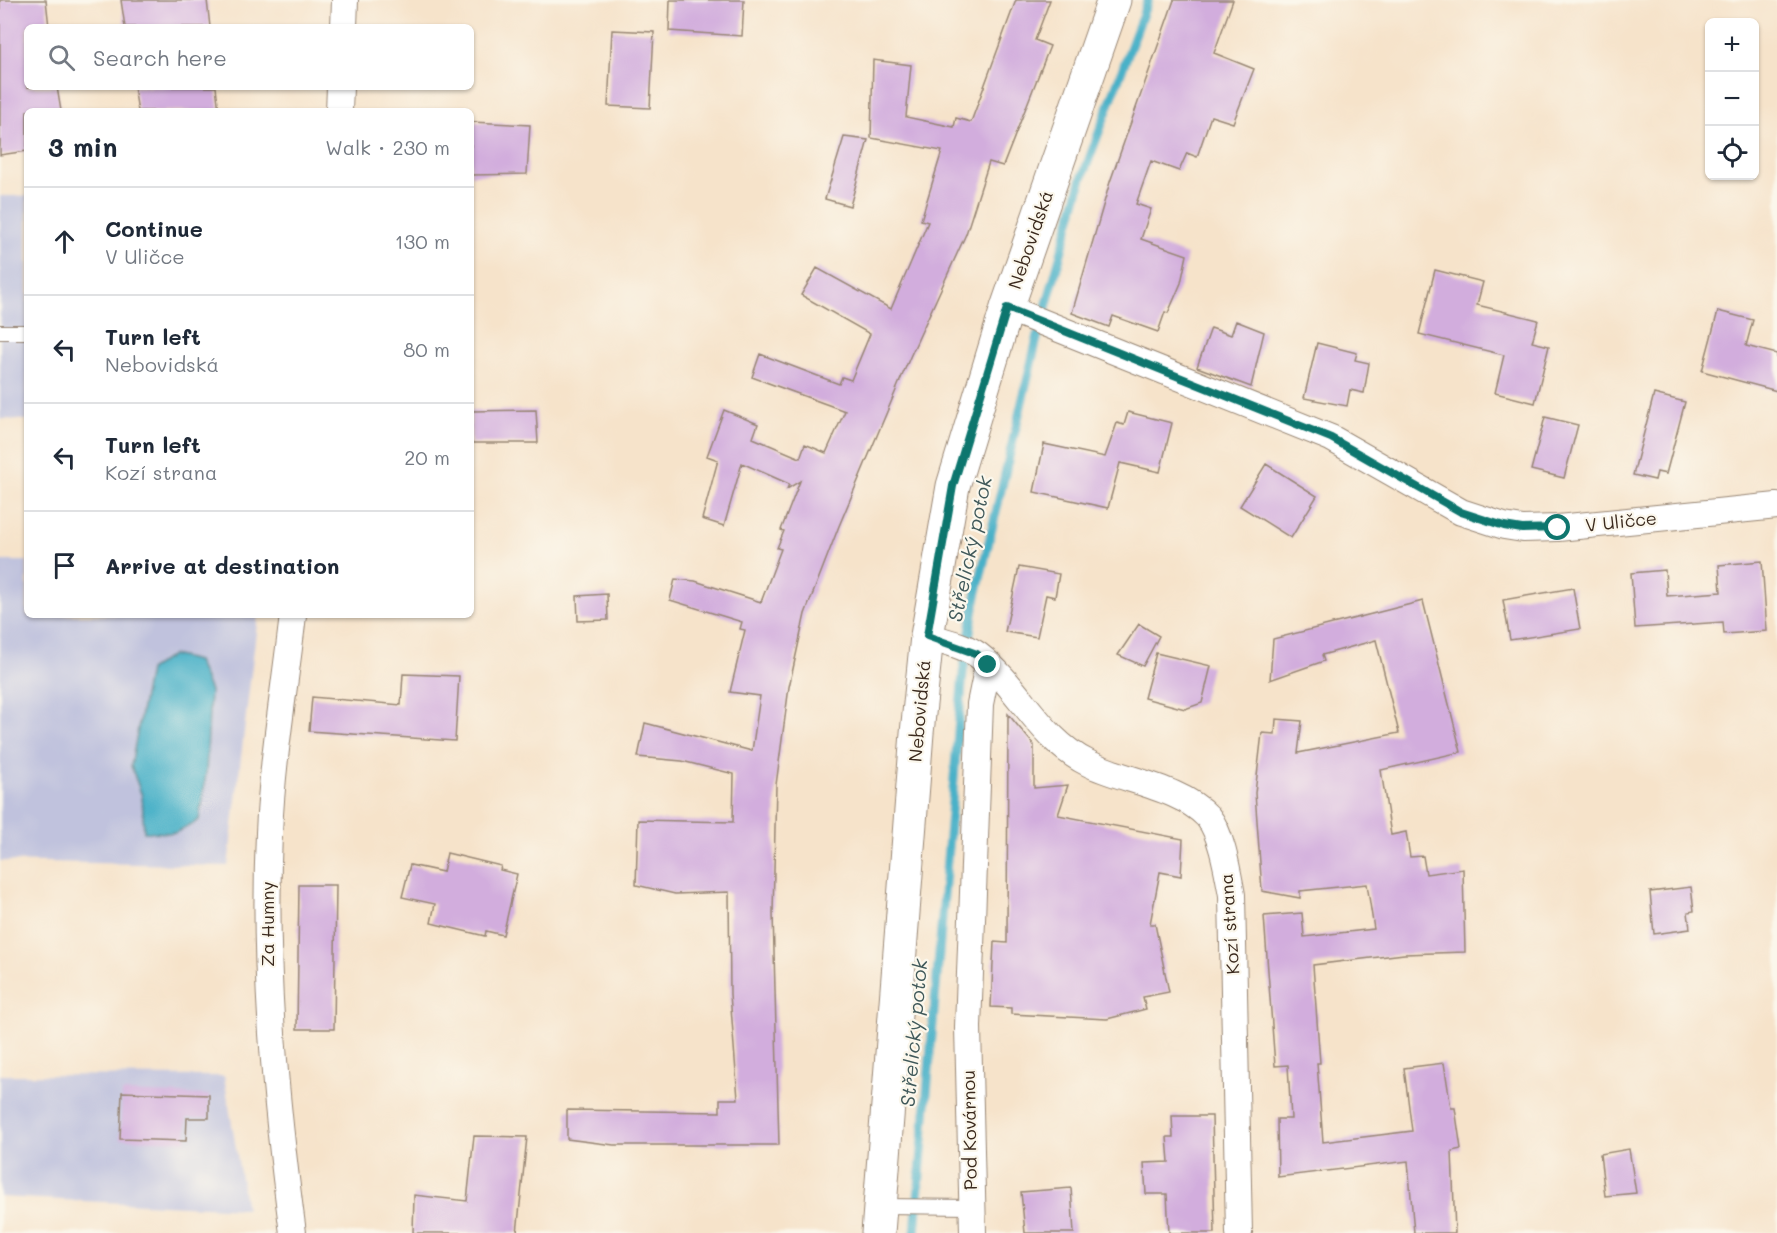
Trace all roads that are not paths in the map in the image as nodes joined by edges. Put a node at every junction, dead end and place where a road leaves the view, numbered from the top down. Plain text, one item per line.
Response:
1 (345, 0) edge
2 (1114, 0) edge
3 (344, 24) edge
4 (340, 90) edge
5 (339, 108) edge
6 (1007, 308) junction
7 (0, 332) edge
8 (24, 332) edge
9 (1777, 506) edge
10 (294, 618) edge
11 (961, 650) junction
12 (968, 1027) joint
13 (960, 1207) junction
14 (880, 1219) edge
15 (293, 1233) edge
16 (973, 1233) edge
17 (1239, 1233) edge

1 - 3 street
2 - 6 street, Nebovidská
4 - 5 street
6 - 9 street, V Uličce
6 - 11 street, Nebovidská
7 - 8 lane
10 - 15 street, Za Humny
11 - 12 street, Nebovidská
11 - 14 street, Nebovidská
11 - 17 street, Kozí strana
12 - 13 street, Pod Kovárnou
13 - 14 lane
13 - 16 street, Pod Kovárnou

